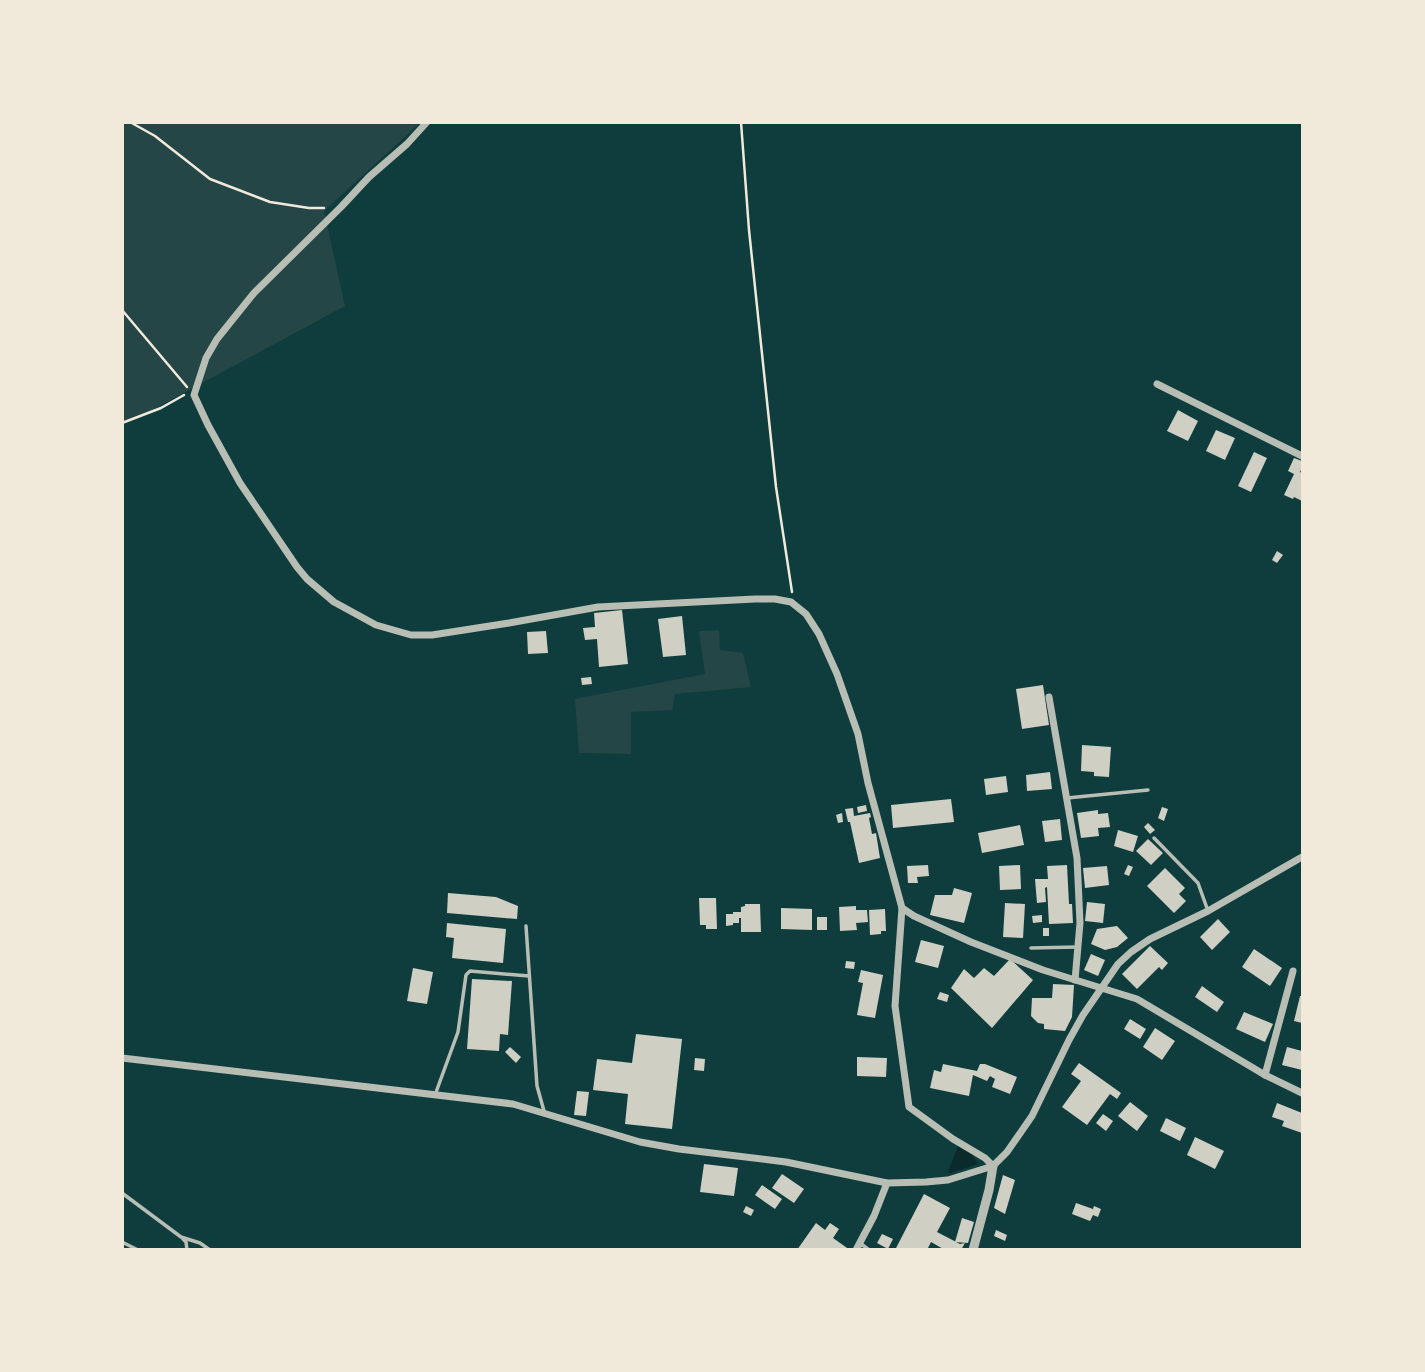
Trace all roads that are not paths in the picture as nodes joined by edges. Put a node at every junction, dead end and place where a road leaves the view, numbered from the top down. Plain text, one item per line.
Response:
1 (427, 122) edge
2 (1157, 384) dead end
3 (1303, 456) edge
4 (1049, 697) dead end
5 (1148, 790) dead end
6 (1066, 798) junction
7 (1154, 838) dead end
8 (1303, 857) edge
9 (902, 908) junction
10 (1208, 911) junction
11 (526, 926) dead end
12 (1077, 947) junction
13 (1031, 948) dead end
14 (1293, 971) dead end
15 (529, 976) junction
16 (1075, 980) junction
17 (1102, 988) junction
18 (122, 1058) edge
19 (1265, 1075) junction
20 (1303, 1093) edge
21 (435, 1095) junction
22 (545, 1112) junction
23 (993, 1166) junction
24 (887, 1183) junction
25 (122, 1193) edge
26 (181, 1237) junction
27 (122, 1242) edge
28 (858, 1246) edge
29 (138, 1250) edge
30 (187, 1250) edge
31 (210, 1250) edge
32 (869, 1250) edge
33 (973, 1250) edge

1 - 9 street
2 - 3 street
4 - 6 street
5 - 6 lane
6 - 12 street
7 - 10 lane
8 - 10 street
9 - 16 street
9 - 23 street
10 - 17 street
11 - 15 lane
12 - 13 lane
12 - 16 street
14 - 19 street
15 - 21 lane
15 - 22 lane
16 - 17 street
17 - 19 street
17 - 23 street
18 - 21 street
19 - 20 street
21 - 22 street
22 - 24 street
23 - 24 street
23 - 33 street
24 - 28 street
25 - 26 lane
26 - 30 lane
26 - 31 lane
27 - 29 lane
28 - 32 lane

